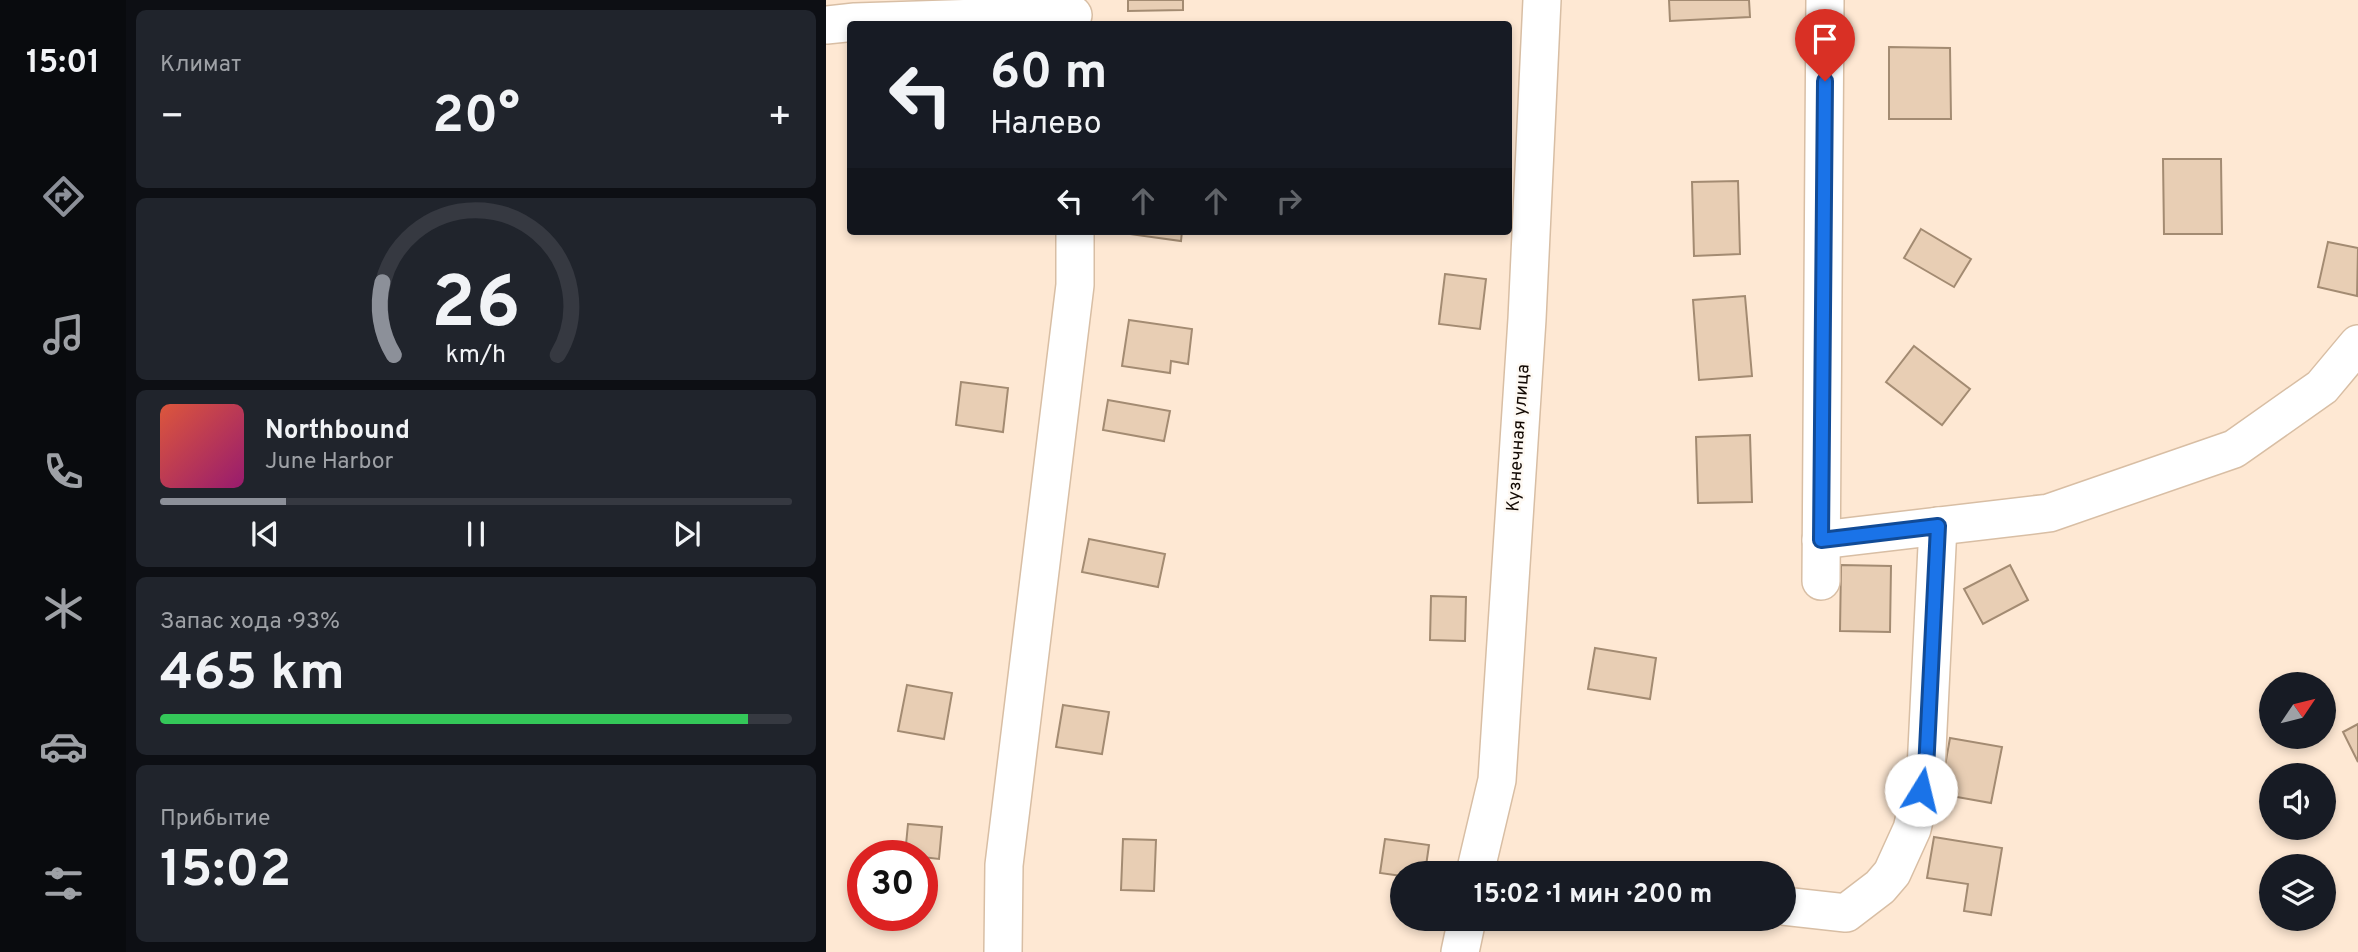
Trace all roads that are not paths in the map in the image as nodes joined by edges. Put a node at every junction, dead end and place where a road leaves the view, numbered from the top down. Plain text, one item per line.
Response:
1 (1542, 0) edge
2 (1825, 0) edge
3 (1073, 13) edge
4 (879, 21) edge
5 (847, 23) edge
6 (826, 25) edge
7 (1075, 235) edge
8 (2358, 344) edge
9 (1938, 526) junction
10 (1821, 540) junction
11 (1821, 581) dead end
12 (1479, 861) edge
13 (1796, 907) edge
14 (1464, 931) edge
15 (1003, 952) edge
16 (1460, 952) edge

1 - 12 street, Кузнечная улица
2 - 10 street
3 - 4 street
5 - 6 street
7 - 15 street
8 - 9 street
9 - 10 street
9 - 13 street
10 - 11 street
14 - 16 street

